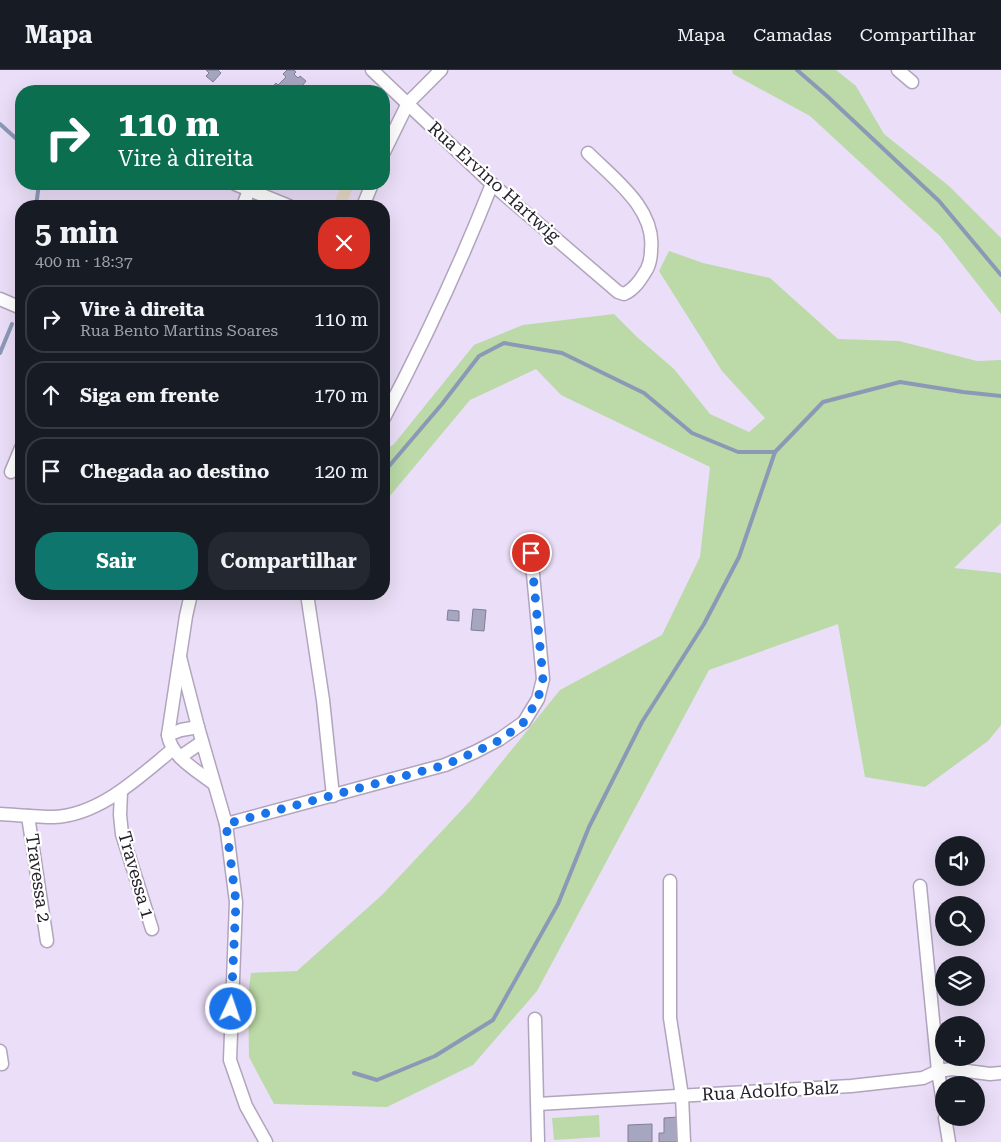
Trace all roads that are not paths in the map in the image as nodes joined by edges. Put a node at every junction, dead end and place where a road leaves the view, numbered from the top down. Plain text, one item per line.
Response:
1 (372, 70) edge
2 (441, 70) edge
3 (898, 70) edge
4 (912, 82) dead end
5 (388, 85) edge
6 (390, 86) edge
7 (408, 103) junction
8 (390, 140) edge
9 (588, 153) dead end
10 (492, 184) junction
11 (249, 190) joint
12 (245, 200) edge
13 (274, 200) edge
14 (0, 299) edge
15 (15, 305) edge
16 (390, 406) edge
17 (15, 462) edge
18 (11, 472) dead end
19 (531, 553) dead end
20 (190, 600) edge
21 (308, 600) edge
22 (180, 657) junction
23 (198, 727) junction
24 (168, 735) junction
25 (202, 742) junction
26 (176, 753) junction
27 (214, 784) junction
28 (121, 792) junction
29 (333, 796) junction
30 (0, 814) edge
31 (28, 816) junction
32 (226, 824) junction
33 (670, 881) dead end
34 (920, 886) dead end
35 (152, 929) dead end
36 (47, 941) dead end
37 (535, 1019) dead end
38 (0, 1051) edge
39 (2, 1064) dead end
40 (938, 1072) junction
41 (1001, 1072) edge
42 (939, 1076) edge
43 (682, 1096) junction
44 (538, 1104) junction
45 (946, 1126) edge
46 (266, 1142) edge
47 (538, 1142) edge
48 (684, 1142) edge
49 (949, 1142) edge

1 - 5 street, Rua Ervino Hartwig
2 - 7 street
3 - 4 street
6 - 7 street, Rua Ervino Hartwig
7 - 8 street
7 - 10 street, Rua Ervino Hartwig
9 - 10 street, Rua Ervino Hartwig
10 - 16 street
11 - 12 street
11 - 13 street
14 - 15 street
17 - 18 street
19 - 29 street
20 - 22 street
21 - 29 street
22 - 23 street
22 - 24 street
23 - 24 street
23 - 25 street
24 - 26 street
25 - 26 street
25 - 27 street
26 - 27 street
26 - 28 street
27 - 32 street
28 - 31 street
28 - 35 street, Travessa 1
29 - 32 street
30 - 31 street
31 - 36 street, Travessa 2
32 - 46 street
33 - 43 street
34 - 40 street
37 - 44 street
38 - 39 street
40 - 41 street, Rua Adolfo Balz
40 - 42 street
40 - 43 street, Rua Adolfo Balz
43 - 44 street, Rua Adolfo Balz
43 - 48 street
44 - 47 street
45 - 49 street

